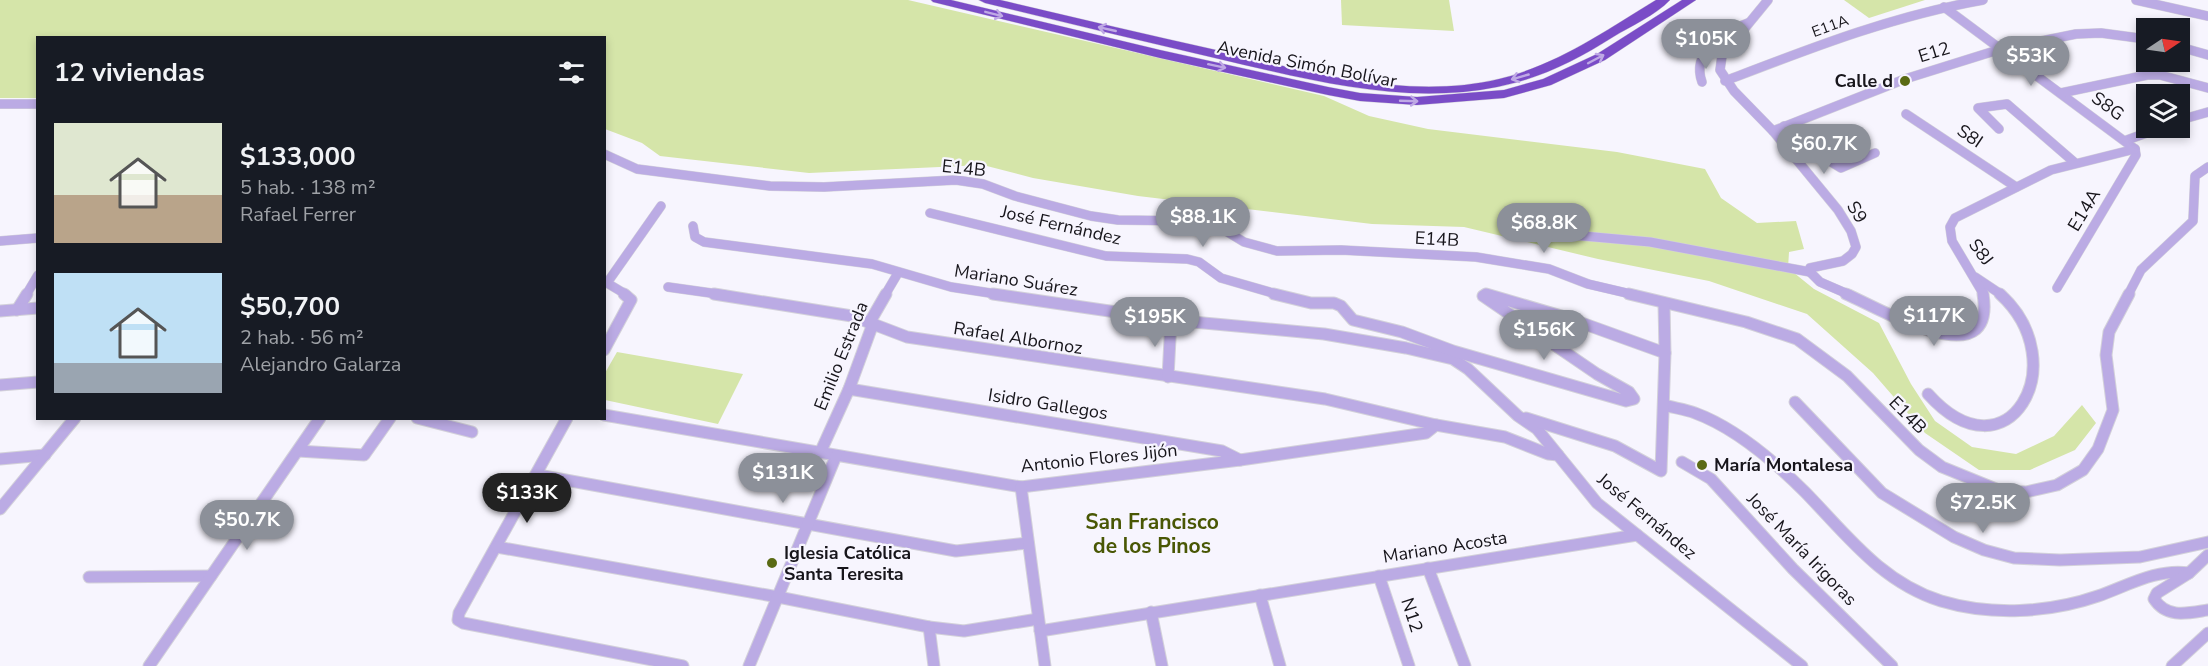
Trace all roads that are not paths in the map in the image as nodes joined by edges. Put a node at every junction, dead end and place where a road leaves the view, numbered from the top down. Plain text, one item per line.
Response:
1 (937, 0) edge
2 (985, 0) edge
3 (1664, 0) edge
4 (1690, 0) edge
5 (1983, 0) edge
6 (2136, 0) edge
7 (1765, 1) edge
8 (1944, 7) junction
9 (2208, 16) edge
10 (1748, 23) junction
11 (2136, 38) edge
12 (2001, 49) junction
13 (2190, 50) edge
14 (2208, 55) edge
15 (1725, 81) junction
16 (1702, 82) dead end
17 (2208, 88) edge
18 (2061, 93) junction
19 (0, 104) edge
20 (36, 104) edge
21 (2208, 112) edge
22 (1906, 114) dead end
23 (2190, 117) edge
24 (1784, 126) junction
25 (1999, 129) dead end
26 (1773, 130) junction
27 (2136, 137) edge
28 (2127, 140) junction
29 (2135, 149) junction
30 (1875, 153) dead end
31 (606, 155) edge
32 (2074, 162) junction
33 (2208, 167) edge
34 (2016, 187) junction
35 (661, 206) dead end
36 (930, 213) dead end
37 (693, 226) dead end
38 (1561, 234) dead end
39 (36, 238) edge
40 (0, 241) edge
41 (1810, 272) junction
42 (898, 273) junction
43 (1975, 277) junction
44 (36, 278) edge
45 (668, 287) dead end
46 (2057, 288) dead end
47 (1664, 303) junction
48 (36, 308) edge
49 (17, 310) junction
50 (0, 311) edge
51 (1171, 320) junction
52 (871, 325) junction
53 (606, 346) edge
54 (1665, 353) junction
55 (1453, 355) junction
56 (1168, 378) junction
57 (36, 382) edge
58 (0, 386) edge
59 (849, 389) junction
60 (1928, 394) dead end
61 (1795, 402) dead end
62 (1664, 405) junction
63 (606, 415) edge
64 (1518, 416) junction
65 (73, 420) edge
66 (319, 420) edge
67 (389, 420) edge
68 (429, 420) edge
69 (566, 420) edge
70 (448, 423) edge
71 (1436, 425) junction
72 (472, 432) dead end
73 (298, 451) junction
74 (820, 453) junction
75 (45, 455) junction
76 (1558, 455) junction
77 (836, 456) junction
78 (0, 459) edge
79 (1240, 460) junction
80 (1682, 462) dead end
81 (538, 475) junction
82 (1021, 487) junction
83 (0, 509) edge
84 (807, 524) junction
85 (1636, 535) junction
86 (2208, 542) edge
87 (1028, 543) junction
88 (497, 547) junction
89 (2208, 555) edge
90 (1428, 568) junction
91 (2189, 573) junction
92 (211, 576) junction
93 (1380, 576) junction
94 (89, 578) dead end
95 (1260, 595) junction
96 (778, 597) junction
97 (2208, 610) edge
98 (1151, 612) junction
99 (1039, 625) junction
100 (929, 627) junction
101 (2208, 633) edge
102 (149, 666) edge
103 (682, 666) edge
104 (749, 666) edge
105 (934, 666) edge
106 (1045, 666) edge
107 (1162, 666) edge
108 (1280, 666) edge
109 (1409, 666) edge
110 (1465, 666) edge
111 (1802, 666) edge
112 (1892, 666) edge
113 (2172, 666) edge

1 -> 4 highway, Avenida Simón Bolívar
3 -> 2 highway, Avenida Simón Bolívar
5 - 8 street, E11A
6 - 9 street
7 - 10 street
8 - 12 street, S8G
8 - 15 street, E11A
10 - 15 street
10 - 16 street
11 - 12 street, E12
12 - 18 street, S8G
12 - 24 street, E12
13 - 14 street
15 - 26 street, S9
17 - 18 street
18 - 28 street, S8G
19 - 20 street
21 - 23 street
22 - 34 street, S8I
24 - 26 street, E12
24 - 30 street
25 - 32 street
26 - 41 street, S9
27 - 28 street
28 - 29 street, S8G
29 - 32 street, S8J
29 - 46 street, E14A
31 - 47 street, E14B
32 - 34 street, S8J
33 - 47 street, E14B
34 - 43 street, S8J
35 - 53 street
36 - 55 street, José Fernández
37 - 42 street, Mariano Suárez
38 - 41 street
39 - 40 street
41 - 43 street
42 - 51 street, Mariano Suárez
42 - 52 street, Emilio Estrada
43 - 60 street, S8J
44 - 49 street
45 - 52 street, Rafael Albornoz
47 - 54 street
48 - 49 street
49 - 50 street
51 - 55 street, Mariano Suárez
51 - 56 street
52 - 56 street, Rafael Albornoz
52 - 59 street, Emilio Estrada
54 - 55 street, Mariano Suárez
54 - 62 street
55 - 64 street, José Fernández
56 - 71 street, Rafael Albornoz
57 - 58 street
59 - 74 street, Emilio Estrada
59 - 79 street, Isidro Gallegos
61 - 86 street
62 - 64 street
62 - 91 street
63 - 74 street, Antonio Flores Jijón
64 - 76 street, José Fernández
65 - 75 street
66 - 73 street
67 - 73 street
68 - 70 street
69 - 81 street
70 - 72 street
71 - 76 street
71 - 79 street, Antonio Flores Jijón
73 - 92 street
74 - 77 street, Antonio Flores Jijón
75 - 78 street
75 - 83 street
76 - 85 street, José Fernández
77 - 82 street, Antonio Flores Jijón
77 - 84 street
79 - 82 street, Antonio Flores Jijón
80 - 112 street, José María Irigoras
81 - 84 street
81 - 88 street
82 - 87 street
84 - 87 street
84 - 96 street
85 - 90 street, Mariano Acosta
85 - 111 street, José Fernández
87 - 99 street
88 - 96 street, Mariano Acosta
88 - 103 street
89 - 91 street
90 - 93 street, Mariano Acosta
90 - 110 street
91 - 97 street
92 - 94 street
92 - 102 street
93 - 95 street, Mariano Acosta
93 - 109 street, N12
95 - 98 street, Mariano Acosta
95 - 108 street
96 - 100 street, Mariano Acosta
96 - 104 street
98 - 99 street, Mariano Acosta
98 - 107 street
99 - 100 street, Mariano Acosta
99 - 106 street
100 - 105 street
101 - 113 street

